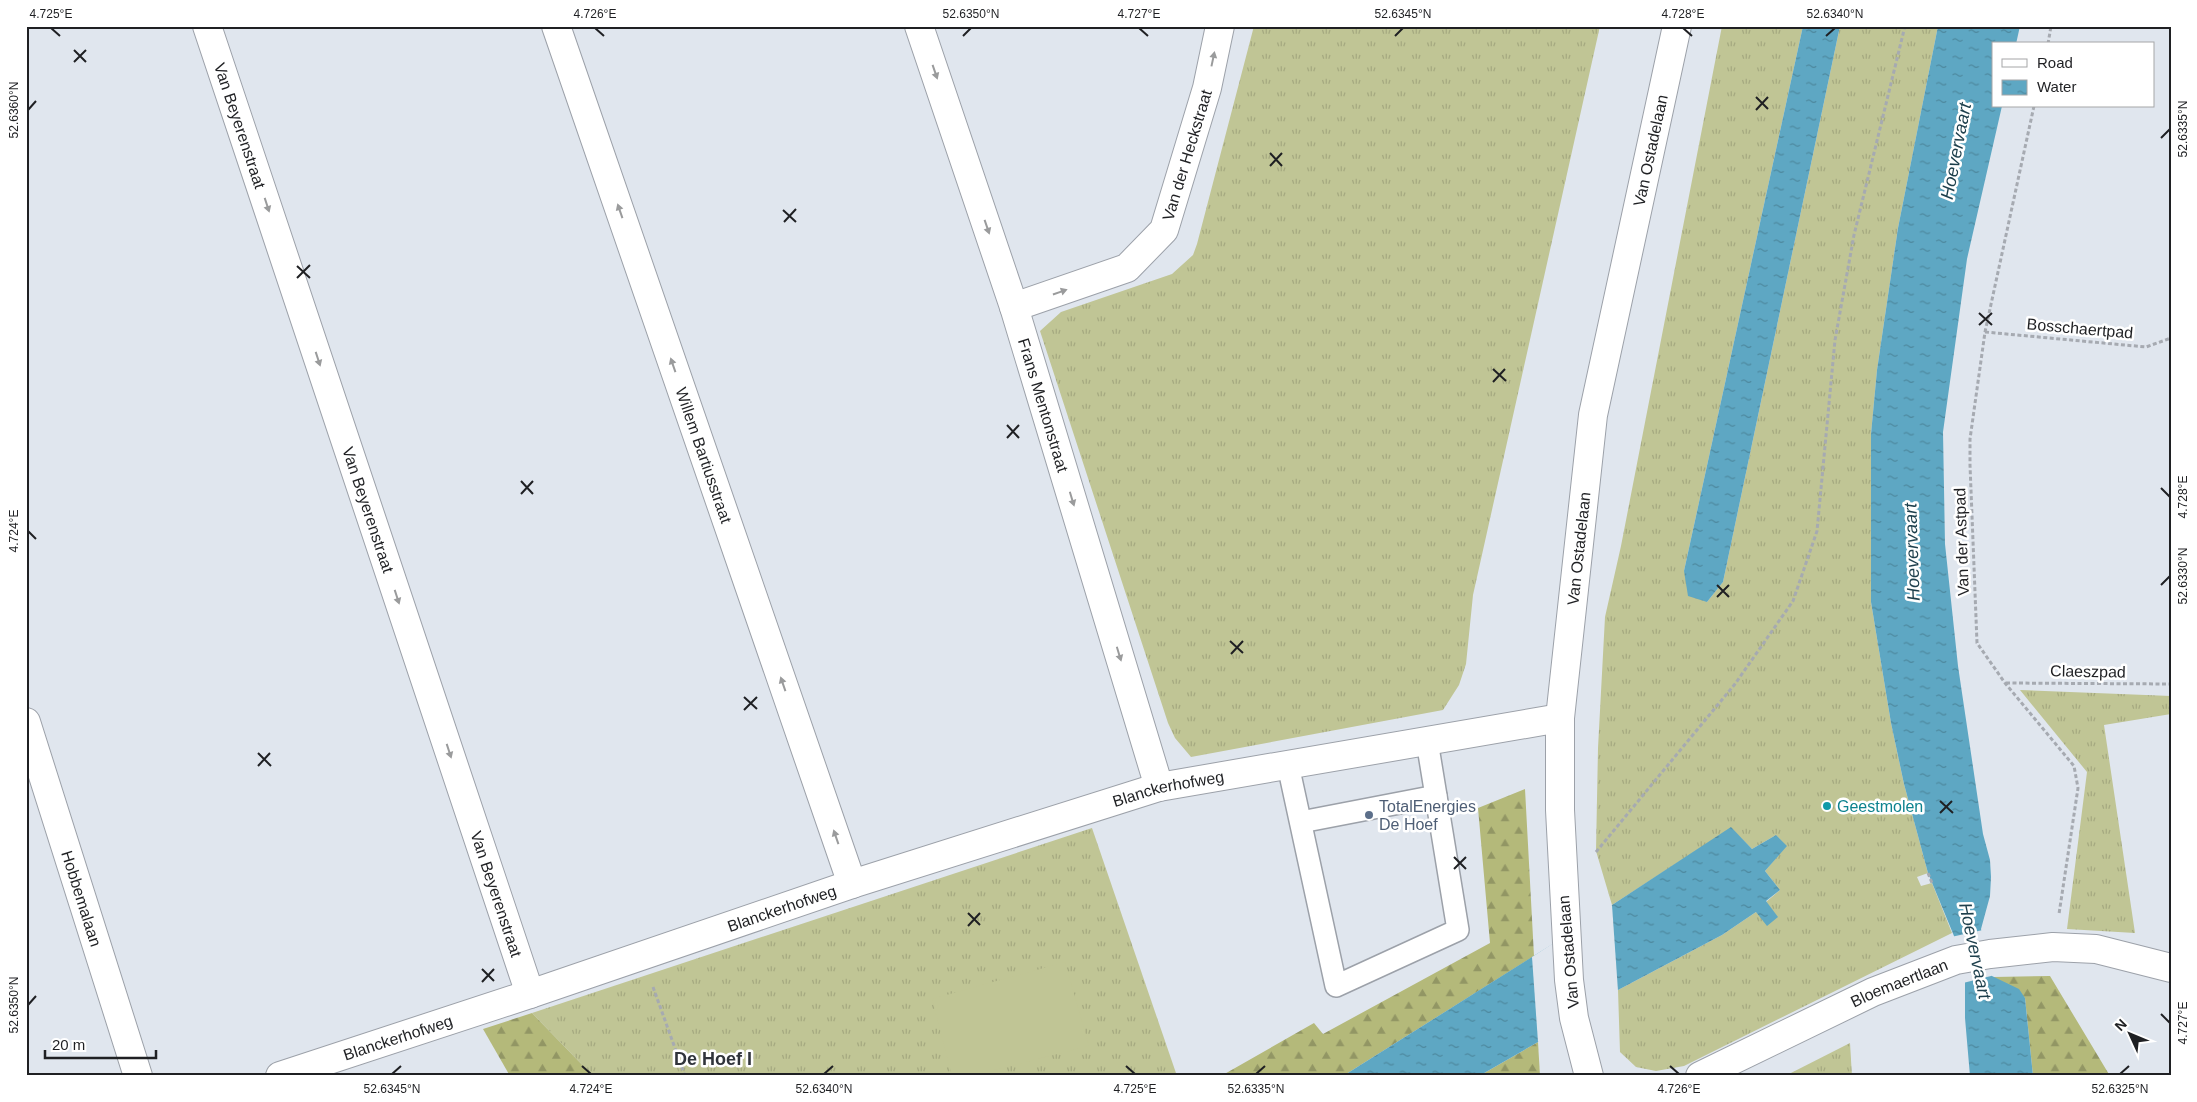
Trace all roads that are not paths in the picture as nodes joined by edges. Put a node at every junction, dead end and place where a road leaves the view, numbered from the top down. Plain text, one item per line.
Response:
1 (207, 26) edge
2 (556, 26) edge
3 (919, 26) edge
4 (1220, 26) edge
5 (1677, 26) edge
6 (1014, 307) junction
7 (1560, 718) junction
8 (26, 722) edge
9 (1427, 741) junction
10 (1288, 765) junction
11 (1159, 787) junction
12 (1436, 796) junction
13 (1301, 822) junction
14 (852, 884) junction
15 (2171, 968) edge
16 (530, 994) junction
17 (138, 1076) edge
18 (280, 1076) edge
19 (1589, 1076) edge
20 (1700, 1076) edge

1 -> 16 street, Van Beyerenstraat
14 -> 2 street, Willem Bartiusstraat
3 -> 6 street, Frans Mentonstraat
6 -> 4 street, Van der Heckstraat
5 - 7 street, Van Ostadelaan
6 -> 11 street, Frans Mentonstraat
7 - 9 street, Blanckerhofweg
7 - 19 street, Van Ostadelaan
8 - 17 street, Hobbemalaan
9 - 10 street, Blanckerhofweg
9 - 12 lane
10 - 11 street, Blanckerhofweg
10 - 13 lane
11 - 14 street, Blanckerhofweg
12 - 13 lane
12 - 13 lane
14 - 16 street, Blanckerhofweg
15 - 20 street, Bloemaertlaan
16 - 18 street, Blanckerhofweg

